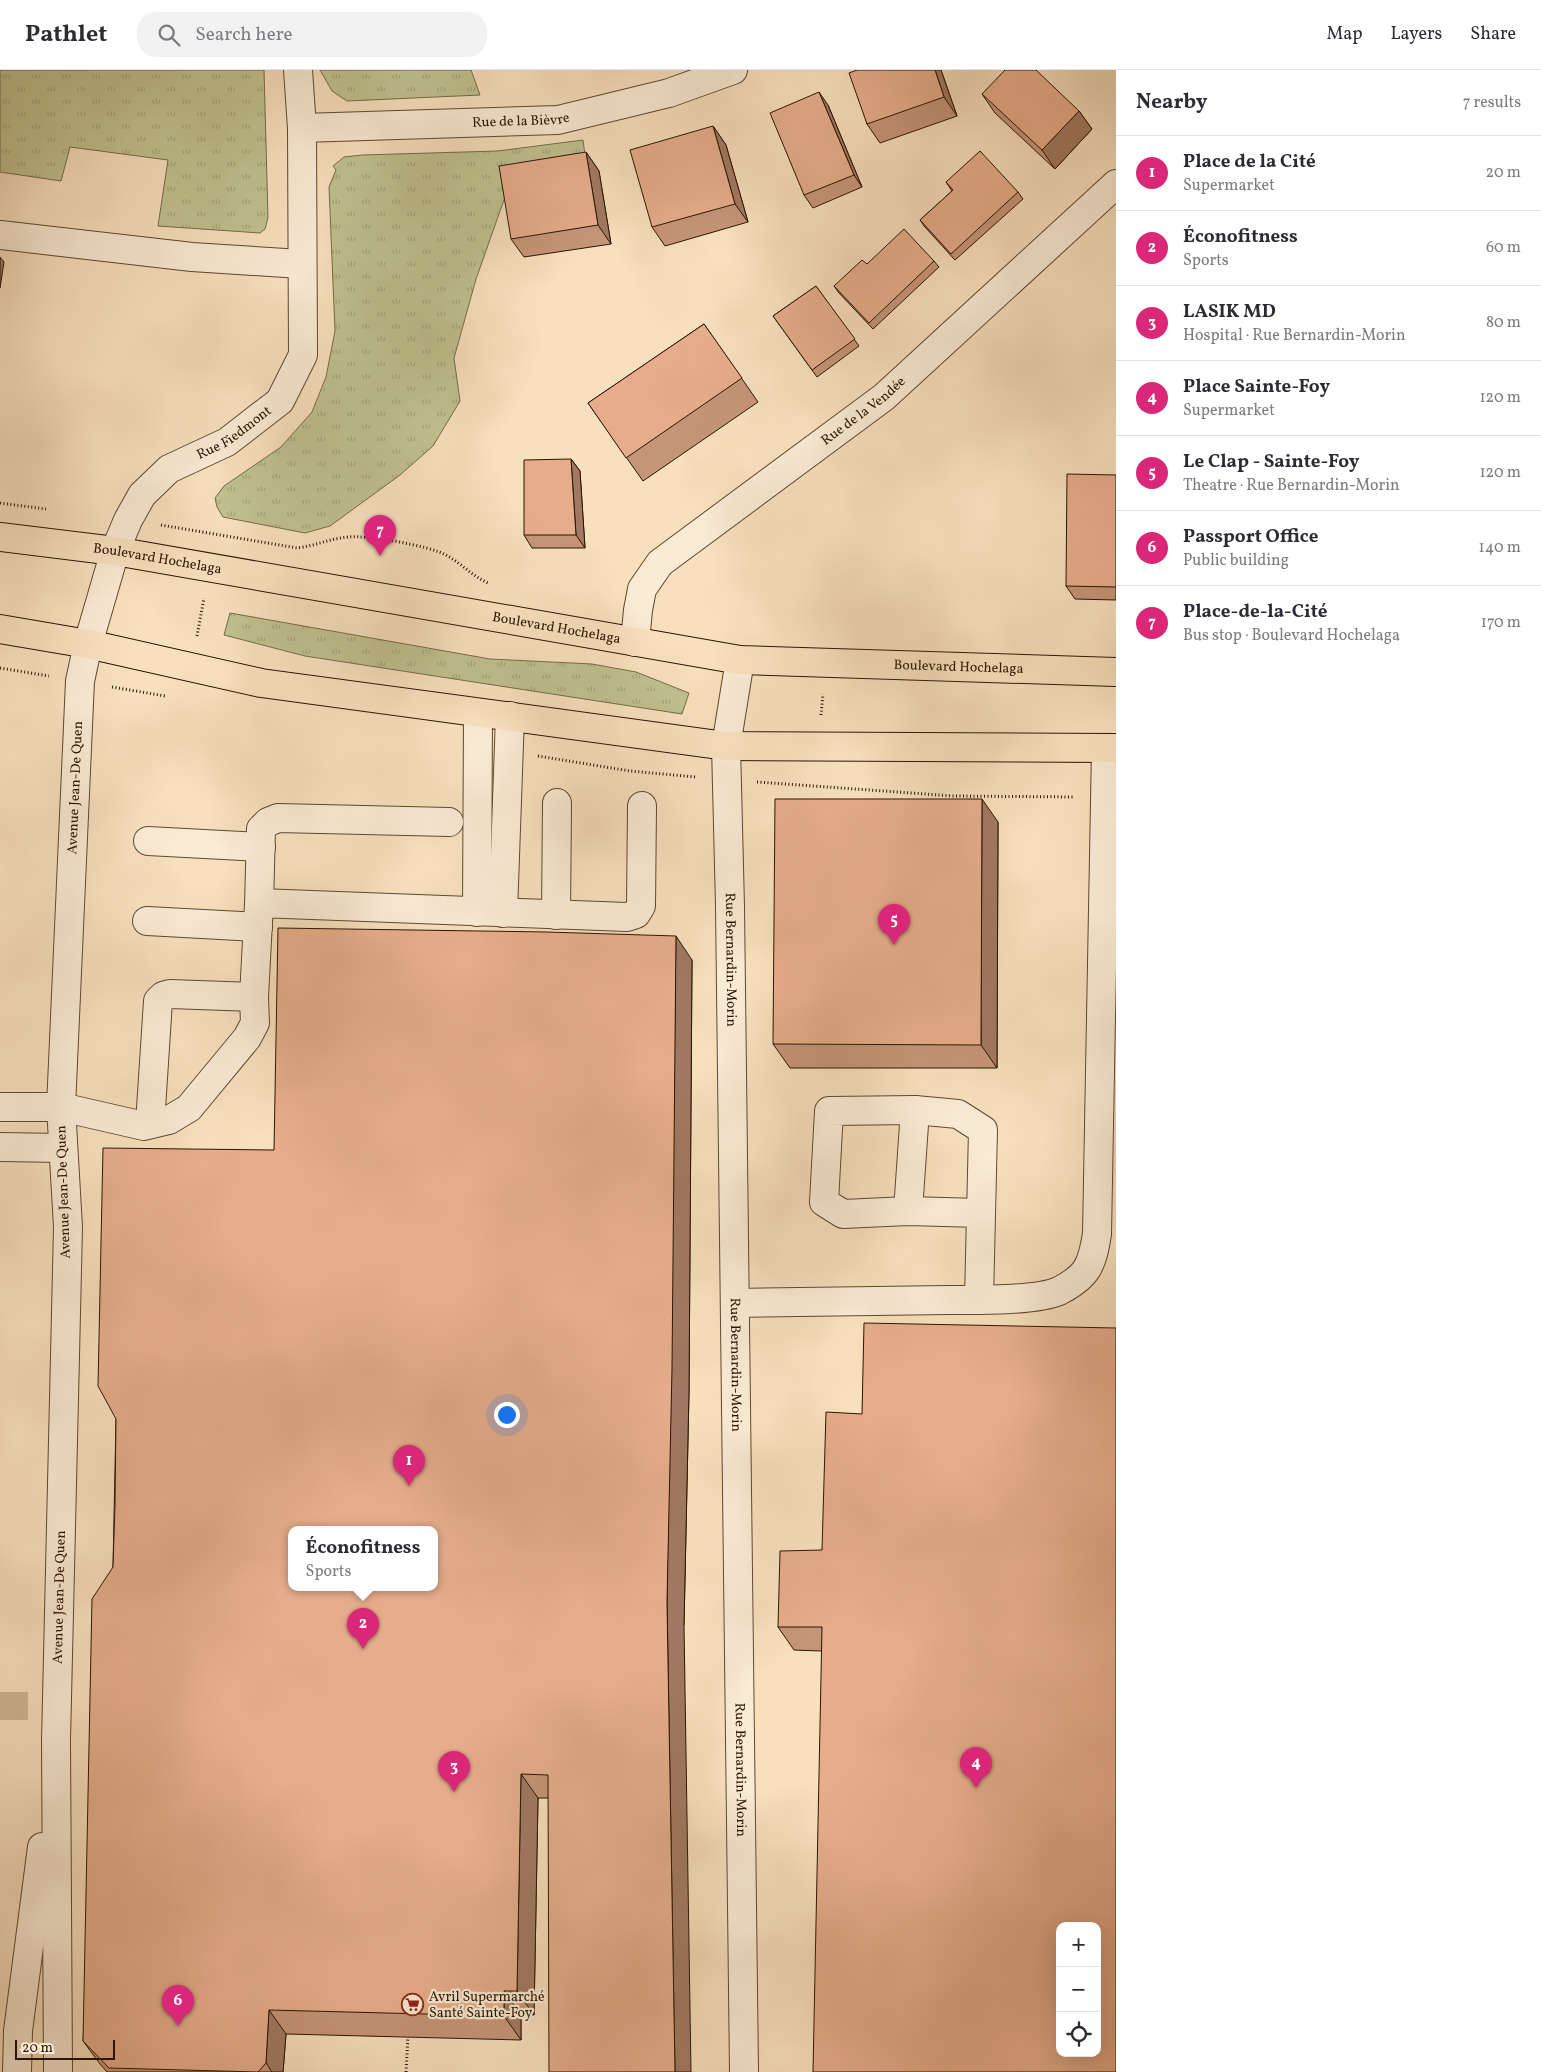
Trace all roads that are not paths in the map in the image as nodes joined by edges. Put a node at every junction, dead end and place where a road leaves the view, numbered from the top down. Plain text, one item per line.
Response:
1 (298, 70) edge
2 (732, 70) edge
3 (669, 81) edge
4 (302, 128) junction
5 (1116, 184) edge
6 (0, 235) edge
7 (302, 264) junction
8 (0, 537) edge
9 (115, 551) junction
10 (0, 629) edge
11 (635, 642) junction
12 (88, 644) junction
13 (740, 660) junction
14 (1116, 672) edge
15 (478, 713) junction
16 (510, 716) junction
17 (726, 746) junction
18 (1111, 748) edge
19 (557, 803) dead end
20 (642, 806) dead end
21 (449, 822) dead end
22 (148, 841) dead end
23 (261, 847) junction
24 (490, 913) junction
25 (556, 915) junction
26 (258, 916) junction
27 (147, 921) dead end
28 (1109, 974) edge
29 (254, 997) junction
30 (0, 1107) edge
31 (61, 1107) junction
32 (915, 1110) junction
33 (150, 1124) junction
34 (0, 1147) edge
35 (63, 1148) junction
36 (908, 1211) junction
37 (980, 1213) junction
38 (979, 1300) junction
39 (735, 1303) junction
40 (56, 1741) junction
41 (17, 2072) edge
42 (58, 2072) edge
43 (744, 2072) edge

1 - 4 street, Rue Fiedmont
2 - 3 street, Rue de la Bièvre
3 - 4 street, Rue de la Bièvre
4 - 7 street, Rue Fiedmont
5 - 11 street, Rue de la Vendée
6 - 7 street
7 - 9 street, Rue Fiedmont
8 - 9 main road, Boulevard Hochelaga
9 - 11 main road, Boulevard Hochelaga
9 - 12 street, Rue Fiedmont
10 - 12 main road
11 - 13 main road, Boulevard Hochelaga
12 - 15 main road
12 - 31 street, Avenue Jean-De Quen
13 - 14 main road, Boulevard Hochelaga
13 - 17 street, Rue Bernardin-Morin
15 - 16 main road
15 - 24 street
16 - 17 main road
16 - 24 street
17 - 18 main road
17 - 39 street, Rue Bernardin-Morin
18 - 28 street
19 - 25 street
20 - 25 street
21 - 23 street
22 - 23 street
23 - 26 street
24 - 25 street
24 - 26 street
26 - 27 street
26 - 29 street
28 - 38 street
29 - 33 street
29 - 33 street
30 - 31 street
31 - 33 street
31 - 35 street, Avenue Jean-De Quen
32 - 36 street
32 - 36 street
32 - 37 street
34 - 35 street
35 - 40 street, Avenue Jean-De Quen
36 - 37 street
37 - 38 street
38 - 39 street
39 - 43 street, Rue Bernardin-Morin
40 - 41 street, Avenue Jean-De Quen
40 - 42 street, Avenue Jean-De Quen

